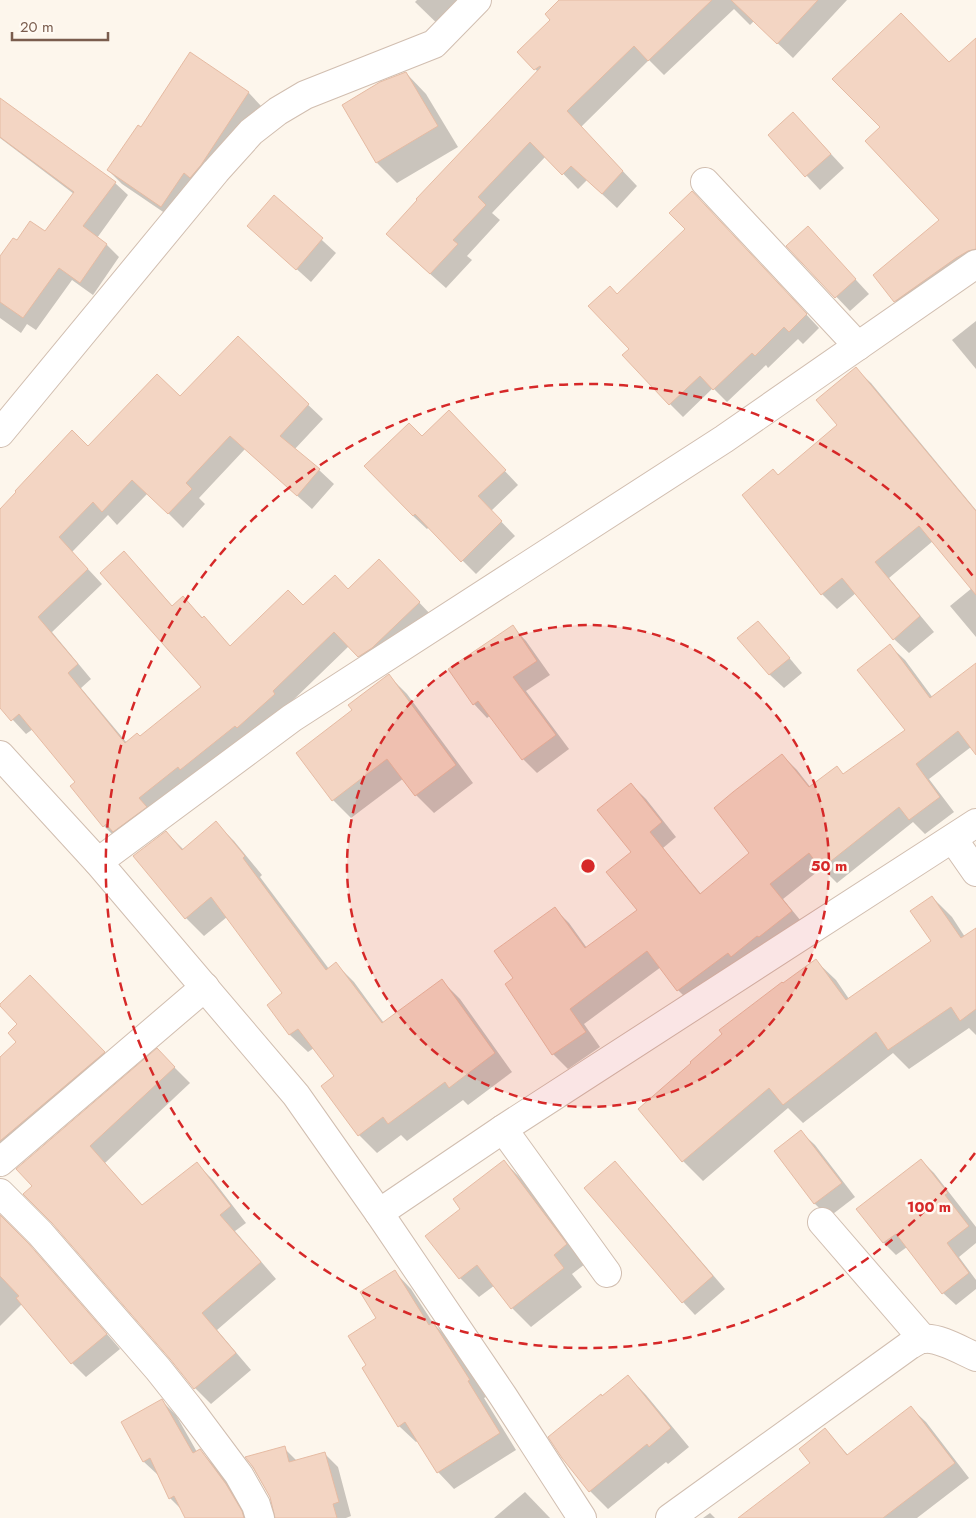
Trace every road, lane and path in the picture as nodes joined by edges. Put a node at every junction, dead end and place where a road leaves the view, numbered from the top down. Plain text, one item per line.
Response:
1 (477, 0) edge
2 (705, 182) dead end
3 (976, 264) edge
4 (858, 346) junction
5 (0, 433) edge
6 (0, 755) edge
7 (976, 823) edge
8 (953, 839) junction
9 (98, 862) junction
10 (976, 872) edge
11 (205, 987) junction
12 (503, 1130) junction
13 (0, 1162) edge
14 (0, 1193) edge
15 (379, 1214) junction
16 (822, 1222) dead end
17 (607, 1273) dead end
18 (923, 1338) junction
19 (976, 1357) edge
20 (260, 1518) edge
21 (582, 1518) edge
22 (670, 1518) edge

1 - 5 street
2 - 4 street
3 - 4 street
4 - 9 street
6 - 9 street
7 - 8 street
8 - 10 street
8 - 12 street
9 - 11 street
11 - 13 street
11 - 15 street
12 - 15 street
12 - 17 street
14 - 20 street
15 - 21 street
16 - 18 street
18 - 19 street
18 - 22 street

